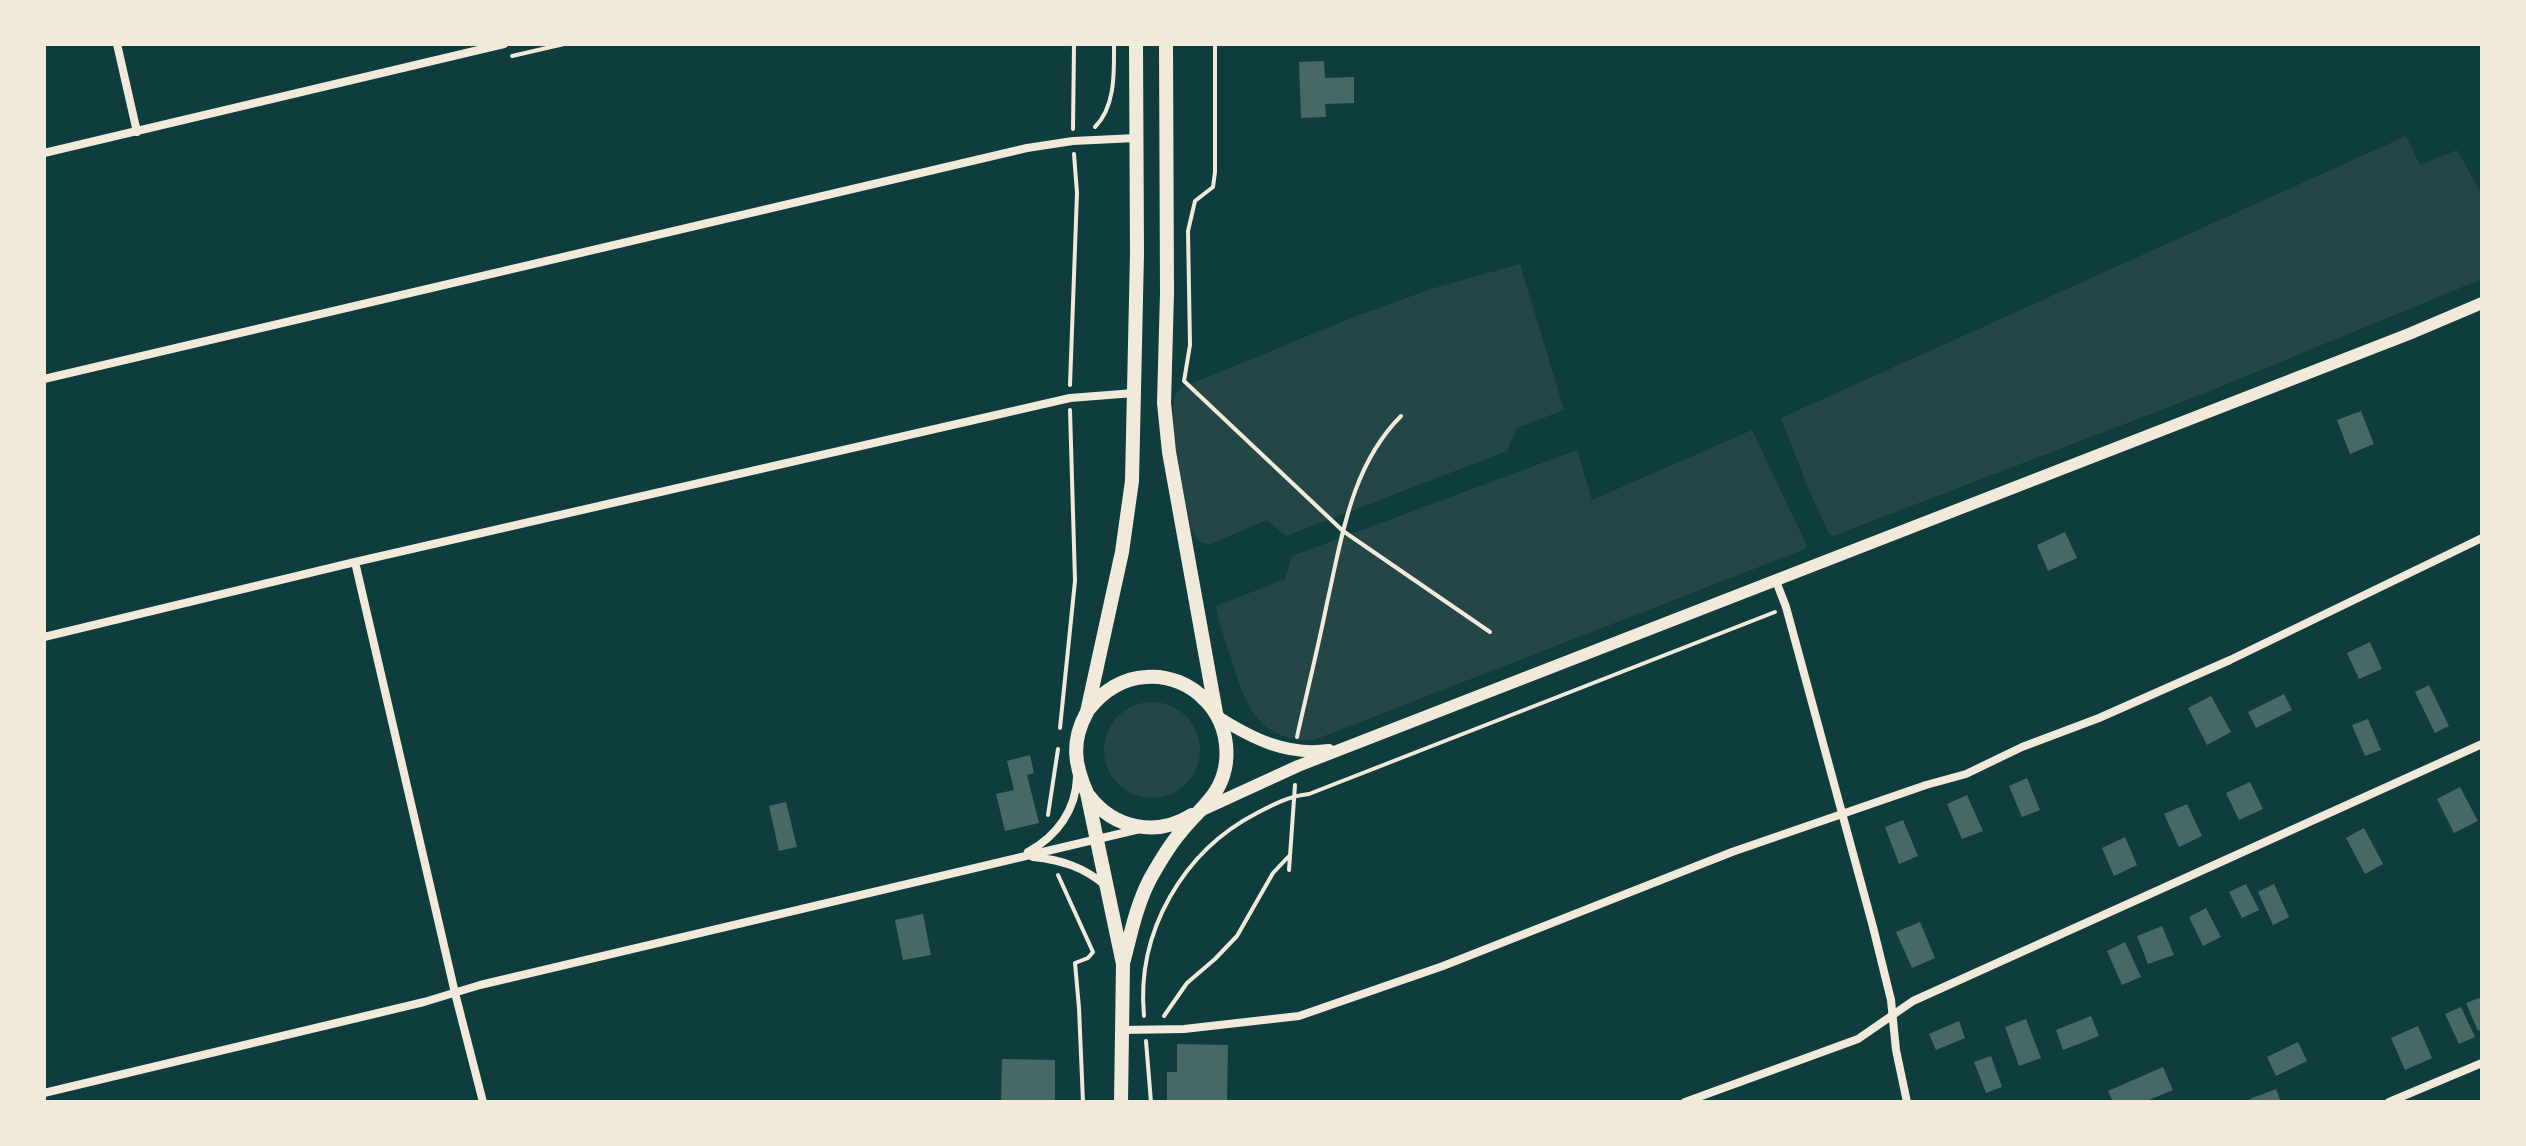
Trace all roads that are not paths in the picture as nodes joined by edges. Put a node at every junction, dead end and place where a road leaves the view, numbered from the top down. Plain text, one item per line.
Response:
1 (117, 44) edge
2 (504, 44) edge
3 (1136, 44) edge
4 (1166, 44) edge
5 (137, 132) junction
6 (1136, 138) junction
7 (44, 153) edge
8 (2482, 303) edge
9 (44, 379) edge
10 (1134, 393) junction
11 (2482, 538) edge
12 (355, 562) junction
13 (1776, 581) junction
14 (44, 637) edge
15 (1087, 712) junction
16 (1217, 715) junction
17 (2482, 744) edge
18 (1344, 748) junction
19 (1077, 771) junction
20 (1087, 793) junction
21 (1195, 813) junction
22 (1843, 813) junction
23 (1145, 827) junction
24 (1096, 840) junction
25 (1013, 859) junction
26 (1106, 886) junction
27 (1123, 964) junction
28 (455, 993) junction
29 (1892, 1016) junction
30 (1122, 1030) junction
31 (2482, 1063) edge
32 (44, 1093) edge
33 (483, 1102) edge
34 (1121, 1102) edge
35 (1685, 1102) edge
36 (1907, 1102) edge
37 (2389, 1102) edge

1 - 5 street
2 - 5 street
3 - 6 main road
4 - 16 main road
5 - 7 street
6 - 9 street
6 - 10 main road
8 - 13 street
10 - 12 street
10 - 15 main road
11 - 22 street
12 - 14 street
12 - 28 street
13 - 18 street
13 - 22 street
15 - 16 main road
15 - 19 main road
16 - 18 street
16 - 21 main road
17 - 29 street
18 - 21 street
19 - 20 main road
19 - 25 street
20 - 23 main road
20 - 24 main road
21 - 23 main road
21 - 27 main road
22 - 29 street
22 - 30 street
23 - 24 street
24 - 25 street
24 - 26 main road
25 - 26 street
25 - 28 street
26 - 27 main road
27 - 30 main road
28 - 32 street
28 - 33 street
29 - 35 street
29 - 36 street
30 - 34 main road
31 - 37 street

